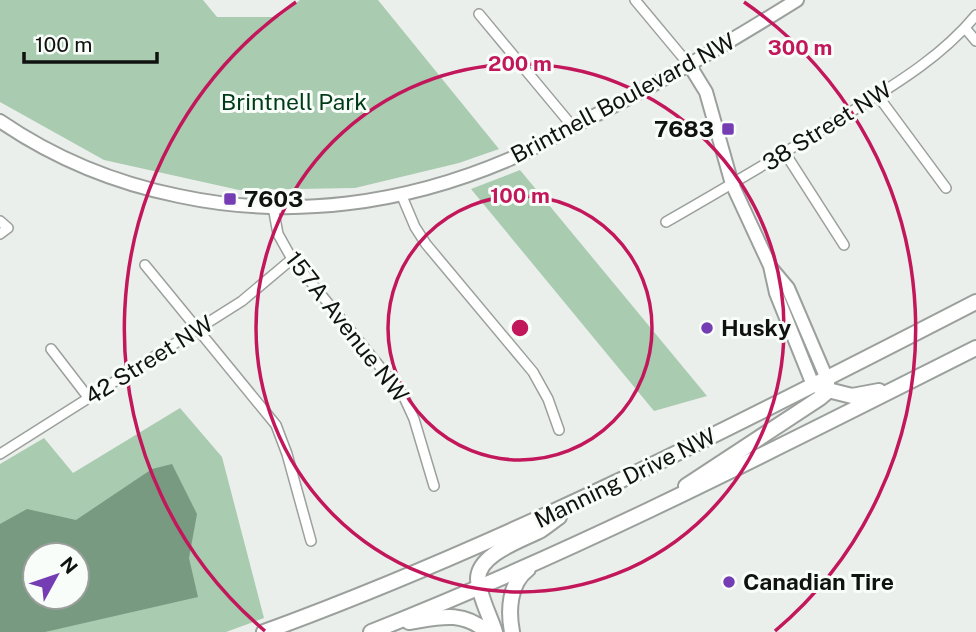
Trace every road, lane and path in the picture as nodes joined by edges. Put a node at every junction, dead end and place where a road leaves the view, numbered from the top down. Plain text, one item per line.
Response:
1 (635, 0) edge
2 (797, 0) edge
3 (479, 14) dead end
4 (976, 15) edge
5 (965, 28) junction
6 (976, 41) edge
7 (690, 66) junction
8 (878, 96) junction
9 (0, 121) edge
10 (573, 127) junction
11 (785, 153) junction
12 (732, 184) junction
13 (946, 188) dead end
14 (401, 194) junction
15 (272, 207) junction
16 (666, 222) dead end
17 (844, 245) dead end
18 (292, 259) junction
19 (145, 265) dead end
20 (770, 266) junction
21 (976, 302) edge
22 (198, 330) junction
23 (976, 348) edge
24 (51, 349) dead end
25 (813, 385) junction
26 (827, 385) junction
27 (894, 389) junction
28 (88, 397) junction
29 (559, 430) dead end
30 (0, 454) edge
31 (434, 486) dead end
32 (680, 496) junction
33 (576, 502) junction
34 (311, 541) dead end
35 (538, 562) junction
36 (479, 587) junction
37 (387, 626) junction
38 (264, 632) edge
39 (371, 632) edge
40 (488, 632) edge
41 (495, 632) edge
42 (512, 632) edge

1 - 7 street
2 - 7 street, Brintnell Boulevard NW
3 - 10 street
4 - 5 street, 38 Street NW
5 - 6 street
5 - 8 street, 38 Street NW
7 - 10 street, Brintnell Boulevard NW
7 - 12 street
8 - 11 street, 38 Street NW
8 - 13 street
9 - 15 street, Brintnell Boulevard NW
10 - 14 street, Brintnell Boulevard NW
11 - 12 street, 38 Street NW
11 - 17 street
12 - 16 street, 38 Street NW
12 - 20 street
14 - 15 street, Brintnell Boulevard NW
14 - 29 street
15 - 18 street, 157A Avenue NW
18 - 22 street, 42 Street NW
18 - 31 street, 157A Avenue NW
19 - 22 street
20 - 25 street
20 - 26 street
21 - 26 main road
22 - 28 street, 42 Street NW
22 - 34 street
23 - 27 main road, Manning Drive NW
24 - 28 street
25 - 26 main road
25 - 33 main road, Manning Drive NW
26 - 27 main road
26 - 32 main road
27 - 32 main road, Manning Drive NW
28 - 30 street, 42 Street NW
32 - 35 main road, Manning Drive NW
33 - 36 main road
33 - 38 main road, Manning Drive NW
35 - 36 main road, Manning Drive NW
35 - 42 main road
36 - 37 main road, Manning Drive NW
36 - 41 main road
37 - 39 main road, Manning Drive NW
37 - 40 main road

